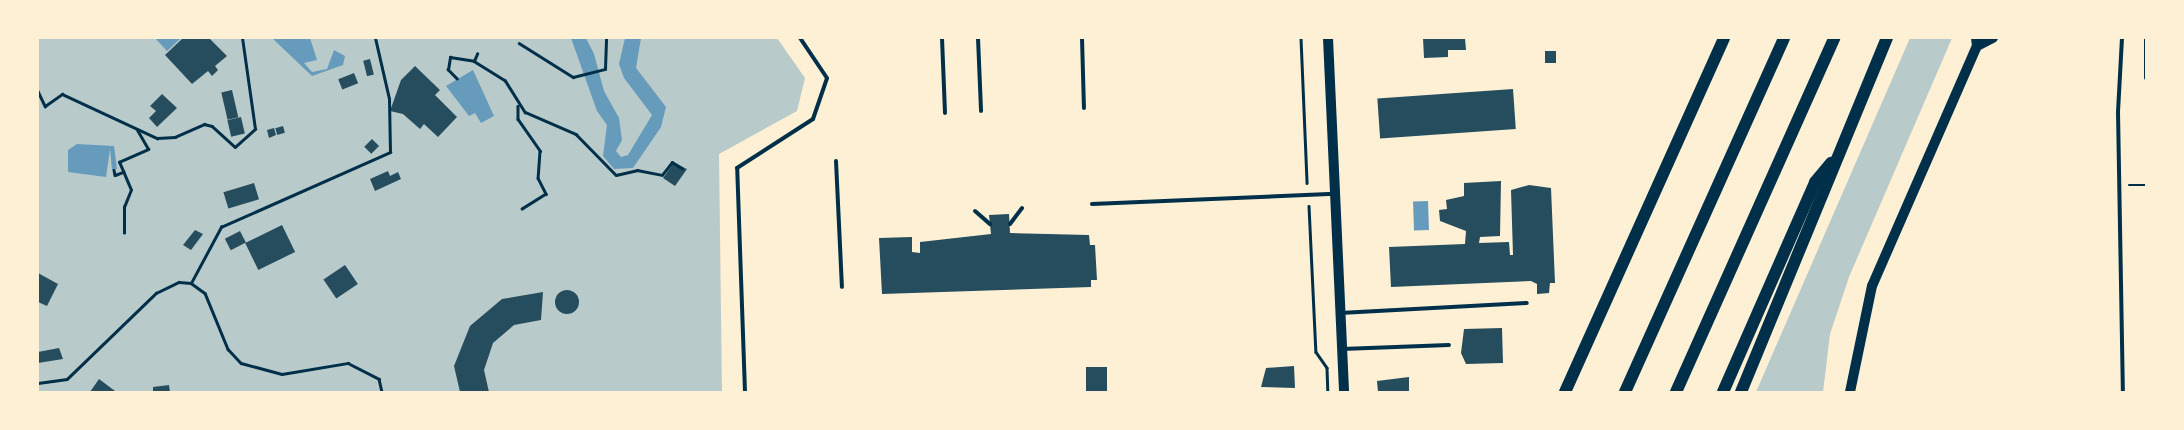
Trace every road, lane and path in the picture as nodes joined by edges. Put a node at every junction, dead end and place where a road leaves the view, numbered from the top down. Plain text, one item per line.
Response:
1 (242, 38) edge
2 (375, 38) edge
3 (606, 38) edge
4 (800, 38) edge
5 (942, 38) edge
6 (978, 38) edge
7 (1082, 38) edge
8 (1301, 38) edge
9 (1328, 38) edge
10 (1724, 38) edge
11 (1784, 38) edge
12 (1834, 38) edge
13 (1887, 38) edge
14 (1993, 38) edge
15 (2122, 38) edge
16 (2146, 38) edge
17 (1977, 42) edge
18 (519, 43) dead end
19 (478, 54) dead end
20 (474, 61) junction
21 (2146, 78) edge
22 (457, 79) dead end
23 (38, 91) edge
24 (518, 106) junction
25 (1084, 108) dead end
26 (981, 111) dead end
27 (945, 113) dead end
28 (137, 130) junction
29 (1833, 160) junction
30 (836, 161) dead end
31 (682, 168) dead end
32 (114, 170) dead end
33 (123, 172) junction
34 (1307, 183) dead end
35 (2146, 185) edge
36 (2128, 186) dead end
37 (1335, 194) junction
38 (1092, 204) dead end
39 (1309, 206) dead end
40 (1022, 208) dead end
41 (522, 209) dead end
42 (976, 211) dead end
43 (990, 224) dead end
44 (1010, 224) dead end
45 (124, 233) dead end
46 (191, 283) junction
47 (842, 287) dead end
48 (1527, 303) dead end
49 (1340, 313) junction
50 (1449, 345) dead end
51 (1342, 349) junction
52 (38, 383) edge
53 (382, 392) edge
54 (744, 392) edge
55 (1328, 392) edge
56 (1344, 392) edge
57 (1565, 392) edge
58 (1625, 392) edge
59 (1676, 392) edge
60 (1723, 392) edge
61 (1741, 392) edge
62 (1850, 392) edge
63 (2123, 392) edge

1 - 28 path
2 - 46 path
3 - 18 path
4 - 54 lane
5 - 27 lane
6 - 26 lane
7 - 25 lane
8 - 34 path
9 - 37 main road
10 - 57 highway
11 - 58 highway
12 - 59 highway
13 - 29 highway
14 - 17 main road
15 - 63 lane
16 - 21 lane
17 - 62 main road
19 - 20 path
20 - 22 path
20 - 24 path
23 - 28 path
24 - 31 path
24 - 41 path
28 - 33 path
29 - 60 highway
29 - 61 highway
30 - 47 lane
32 - 33 path
33 - 45 path
35 - 36 path
37 - 38 lane
37 - 49 main road
39 - 55 path
40 - 44 lane
42 - 43 lane
46 - 52 path
46 - 53 path
48 - 49 lane
49 - 51 main road
50 - 51 lane
51 - 56 main road

